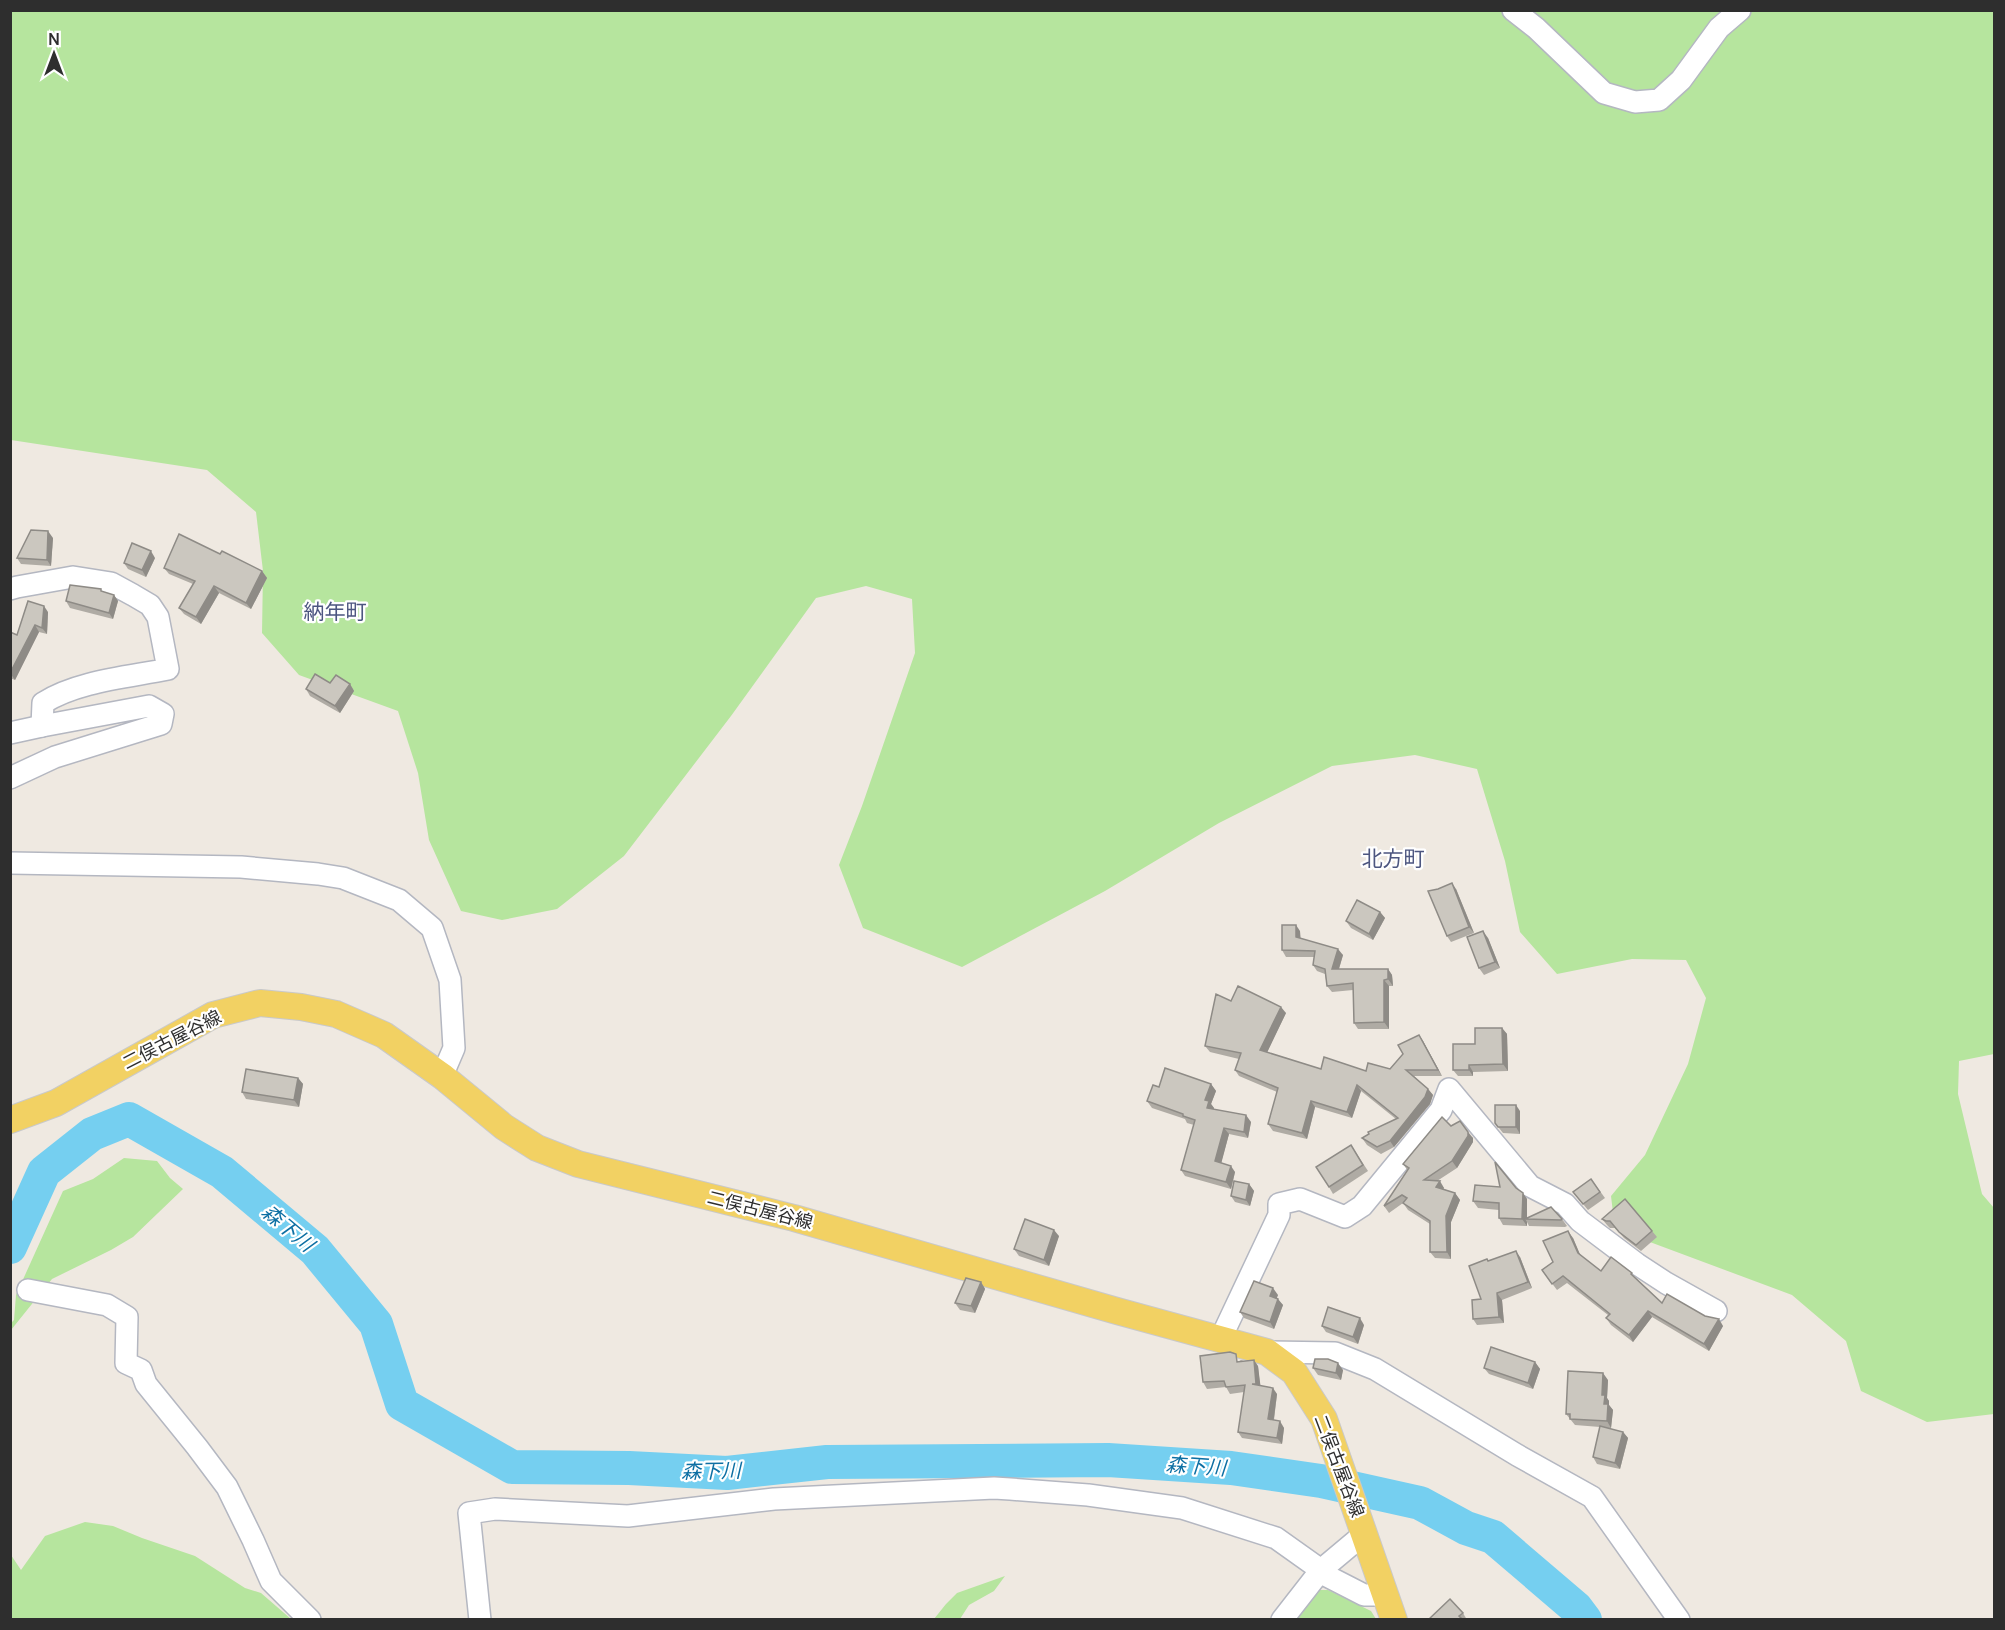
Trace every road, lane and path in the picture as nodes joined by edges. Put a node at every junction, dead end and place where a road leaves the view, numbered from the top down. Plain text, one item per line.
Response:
1 (1513, 10) edge
2 (1740, 10) edge
3 (10, 590) edge
4 (42, 726) junction
5 (10, 733) edge
6 (10, 778) edge
7 (10, 863) edge
8 (442, 1076) junction
9 (10, 1120) edge
10 (28, 1290) dead end
11 (1716, 1311) dead end
12 (1221, 1338) junction
13 (1267, 1352) junction
14 (1365, 1534) junction
15 (1322, 1570) junction
16 (1385, 1594) junction
17 (310, 1620) edge
18 (480, 1620) edge
19 (1282, 1620) edge
20 (1394, 1620) edge
21 (1679, 1620) edge

1 - 2 street
3 - 4 street
4 - 5 street
4 - 6 street
7 - 8 street
8 - 9 main road, 二俣古屋谷線
8 - 12 main road, 二俣古屋谷線
10 - 17 street
11 - 12 street
12 - 13 main road, 二俣古屋谷線
13 - 14 main road, 二俣古屋谷線
13 - 21 street
14 - 15 street
14 - 16 main road, 二俣古屋谷線
15 - 16 street
15 - 18 street
15 - 19 street
16 - 20 main road, 二俣古屋谷線

